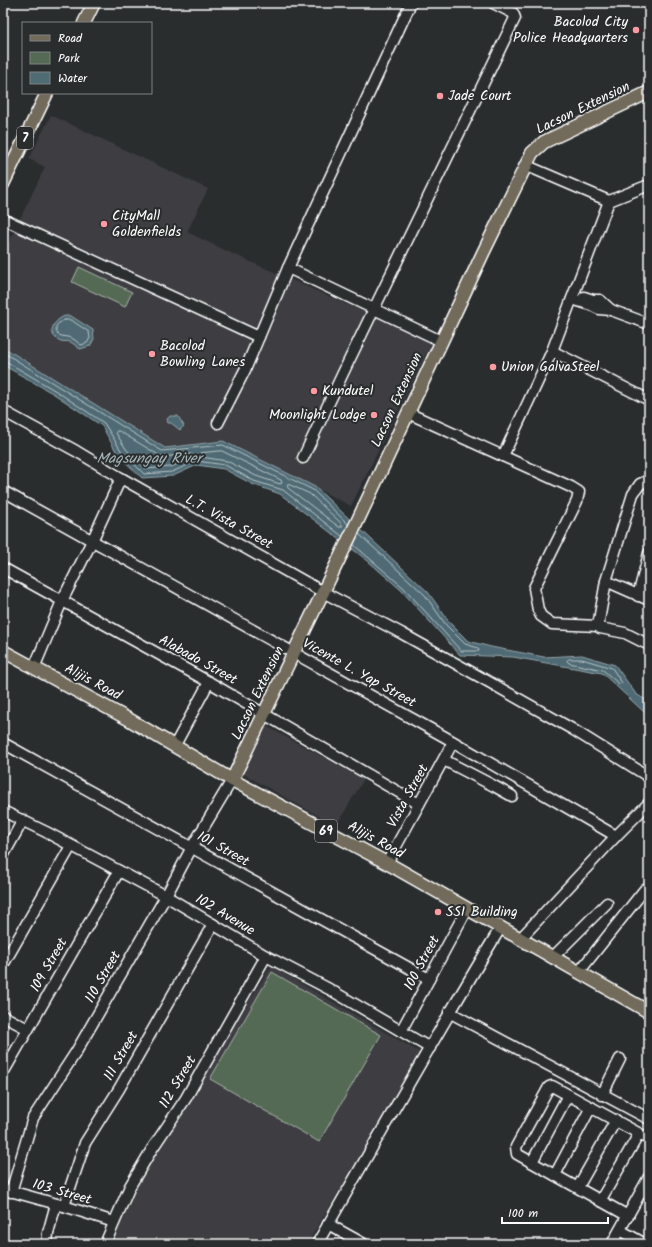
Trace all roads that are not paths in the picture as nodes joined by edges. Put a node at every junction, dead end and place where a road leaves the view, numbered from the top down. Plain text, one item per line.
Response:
1 (94, 3) edge
2 (411, 3) edge
3 (493, 3) edge
4 (84, 22) edge
5 (649, 92) edge
6 (47, 94) edge
7 (525, 165) junction
8 (3, 184) edge
9 (649, 185) edge
10 (609, 201) junction
11 (3, 219) edge
12 (288, 268) junction
13 (574, 296) junction
14 (374, 309) junction
15 (649, 324) edge
16 (259, 337) junction
17 (441, 341) junction
18 (552, 351) junction
19 (649, 400) edge
20 (3, 411) edge
21 (408, 413) junction
22 (218, 423) dead end
23 (503, 456) junction
24 (303, 458) dead end
25 (121, 478) junction
26 (649, 480) edge
27 (3, 491) edge
28 (92, 541) junction
29 (649, 553) edge
30 (3, 568) edge
31 (606, 581) junction
32 (323, 592) junction
33 (638, 596) junction
34 (649, 600) edge
35 (62, 601) junction
36 (598, 626) junction
37 (649, 645) edge
38 (3, 651) edge
39 (294, 653) junction
40 (34, 668) junction
41 (209, 682) junction
42 (264, 714) junction
43 (3, 742) edge
44 (453, 742) junction
45 (175, 745) junction
46 (444, 760) junction
47 (649, 777) edge
48 (232, 780) junction
49 (512, 796) dead end
50 (649, 803) edge
51 (419, 804) junction
52 (3, 811) edge
53 (23, 820) junction
54 (616, 836) junction
55 (71, 846) junction
56 (192, 848) junction
57 (3, 856) edge
58 (387, 863) junction
59 (119, 871) junction
60 (646, 889) dead end
61 (166, 896) junction
62 (607, 903) dead end
63 (467, 909) junction
64 (213, 924) junction
65 (501, 928) junction
66 (520, 939) junction
67 (266, 956) junction
68 (552, 958) junction
69 (3, 965) edge
70 (579, 972) junction
71 (429, 979) junction
72 (449, 1012) junction
73 (649, 1012) edge
74 (3, 1016) edge
75 (28, 1029) junction
76 (401, 1031) junction
77 (430, 1048) junction
78 (620, 1060) dead end
79 (3, 1073) edge
80 (602, 1094) junction
81 (568, 1095) junction
82 (591, 1107) junction
83 (649, 1119) edge
84 (616, 1120) junction
85 (639, 1134) junction
86 (649, 1139) edge
87 (532, 1162) junction
88 (555, 1175) junction
89 (649, 1177) edge
90 (578, 1187) junction
91 (7, 1191) edge
92 (600, 1201) junction
93 (60, 1205) junction
94 (628, 1216) junction
95 (114, 1222) junction
96 (328, 1224) junction
97 (620, 1230) junction
98 (649, 1238) edge
99 (47, 1244) edge
100 (105, 1244) edge
101 (317, 1244) edge
102 (364, 1244) edge
103 (612, 1244) edge
104 (645, 1244) edge

1 - 4 main road
2 - 12 street
3 - 14 street
5 - 7 main road, Lacson Extension
6 - 8 main road, 7
7 - 10 street
7 - 17 main road, Lacson Extension
9 - 10 street
10 - 13 street
11 - 16 street
12 - 14 street
12 - 16 street
13 - 15 street
13 - 18 street
14 - 17 street
14 - 24 street
16 - 22 street
17 - 21 main road, Lacson Extension
18 - 19 street
18 - 23 street
20 - 25 street, L.T. Vista Street
21 - 23 street
21 - 32 main road, Lacson Extension
23 - 36 street
25 - 28 street
25 - 32 street, L.T. Vista Street
26 - 31 street
27 - 28 street, Vicente L. Yap Street
28 - 35 street
28 - 39 street, Vicente L. Yap Street
29 - 33 street
30 - 35 street, Alabado Street
31 - 33 street
31 - 36 street
32 - 39 main road, Lacson Extension
32 - 47 street, L.T. Vista Street
33 - 34 street
35 - 40 street
35 - 41 street, Alabado Street
36 - 37 street
38 - 40 main road, Alijis Road / 69
39 - 42 main road, Lacson Extension
39 - 44 street, Vicente L. Yap Street
40 - 45 main road, Alijis Road / 69
41 - 42 street, Alabado Street
41 - 45 street
42 - 48 main road, Lacson Extension
42 - 51 street, Alabado Street
43 - 56 street, 101 Street
44 - 46 street, Vista Street
44 - 54 street, Vicente L. Yap Street
45 - 48 main road, Alijis Road / 69
46 - 49 street
46 - 51 street, Vista Street
48 - 56 street, 110 Street
48 - 58 main road, Alijis Road / 69
50 - 54 street
51 - 58 street, Vista Street
52 - 53 street, 102 Avenue
53 - 55 street, 102 Avenue
53 - 57 street
54 - 66 street
55 - 59 street, 102 Avenue
55 - 69 street
56 - 61 street, 110 Street
56 - 71 street, 101 Street
58 - 63 main road, Alijis Road / 69
59 - 61 street, 102 Avenue
59 - 75 street, 109 Street
60 - 70 street
61 - 64 street, 102 Avenue
61 - 91 street, 110 Street
62 - 68 street
63 - 65 main road, Alijis Road / 69
63 - 71 street, 100 Street
64 - 67 street, 102 Avenue
64 - 93 street, 111 Street
65 - 66 main road, Alijis Road / 69
65 - 72 street
66 - 68 main road, Alijis Road / 69
67 - 76 street, 102 Avenue
67 - 95 street, 112 Street
68 - 70 main road, Alijis Road / 69
70 - 73 main road, Alijis Road / 69
71 - 76 street, 100 Street
72 - 77 street
72 - 80 street
74 - 75 street
75 - 79 street, 109 Street
76 - 77 street, 102 Avenue
77 - 96 street
78 - 80 street
80 - 83 street
81 - 82 street
81 - 87 street
81 - 87 street
82 - 84 street
82 - 88 street
84 - 85 street
84 - 90 street
85 - 86 street
85 - 92 street
87 - 88 street
88 - 90 street
89 - 94 street
90 - 92 street
91 - 93 street, 103 Street
92 - 94 street
93 - 95 street, 103 Street
93 - 99 street, 111 Street
94 - 97 street
95 - 100 street, 112 Street
96 - 101 street
96 - 102 street
97 - 103 street
97 - 104 street
98 - 104 street

